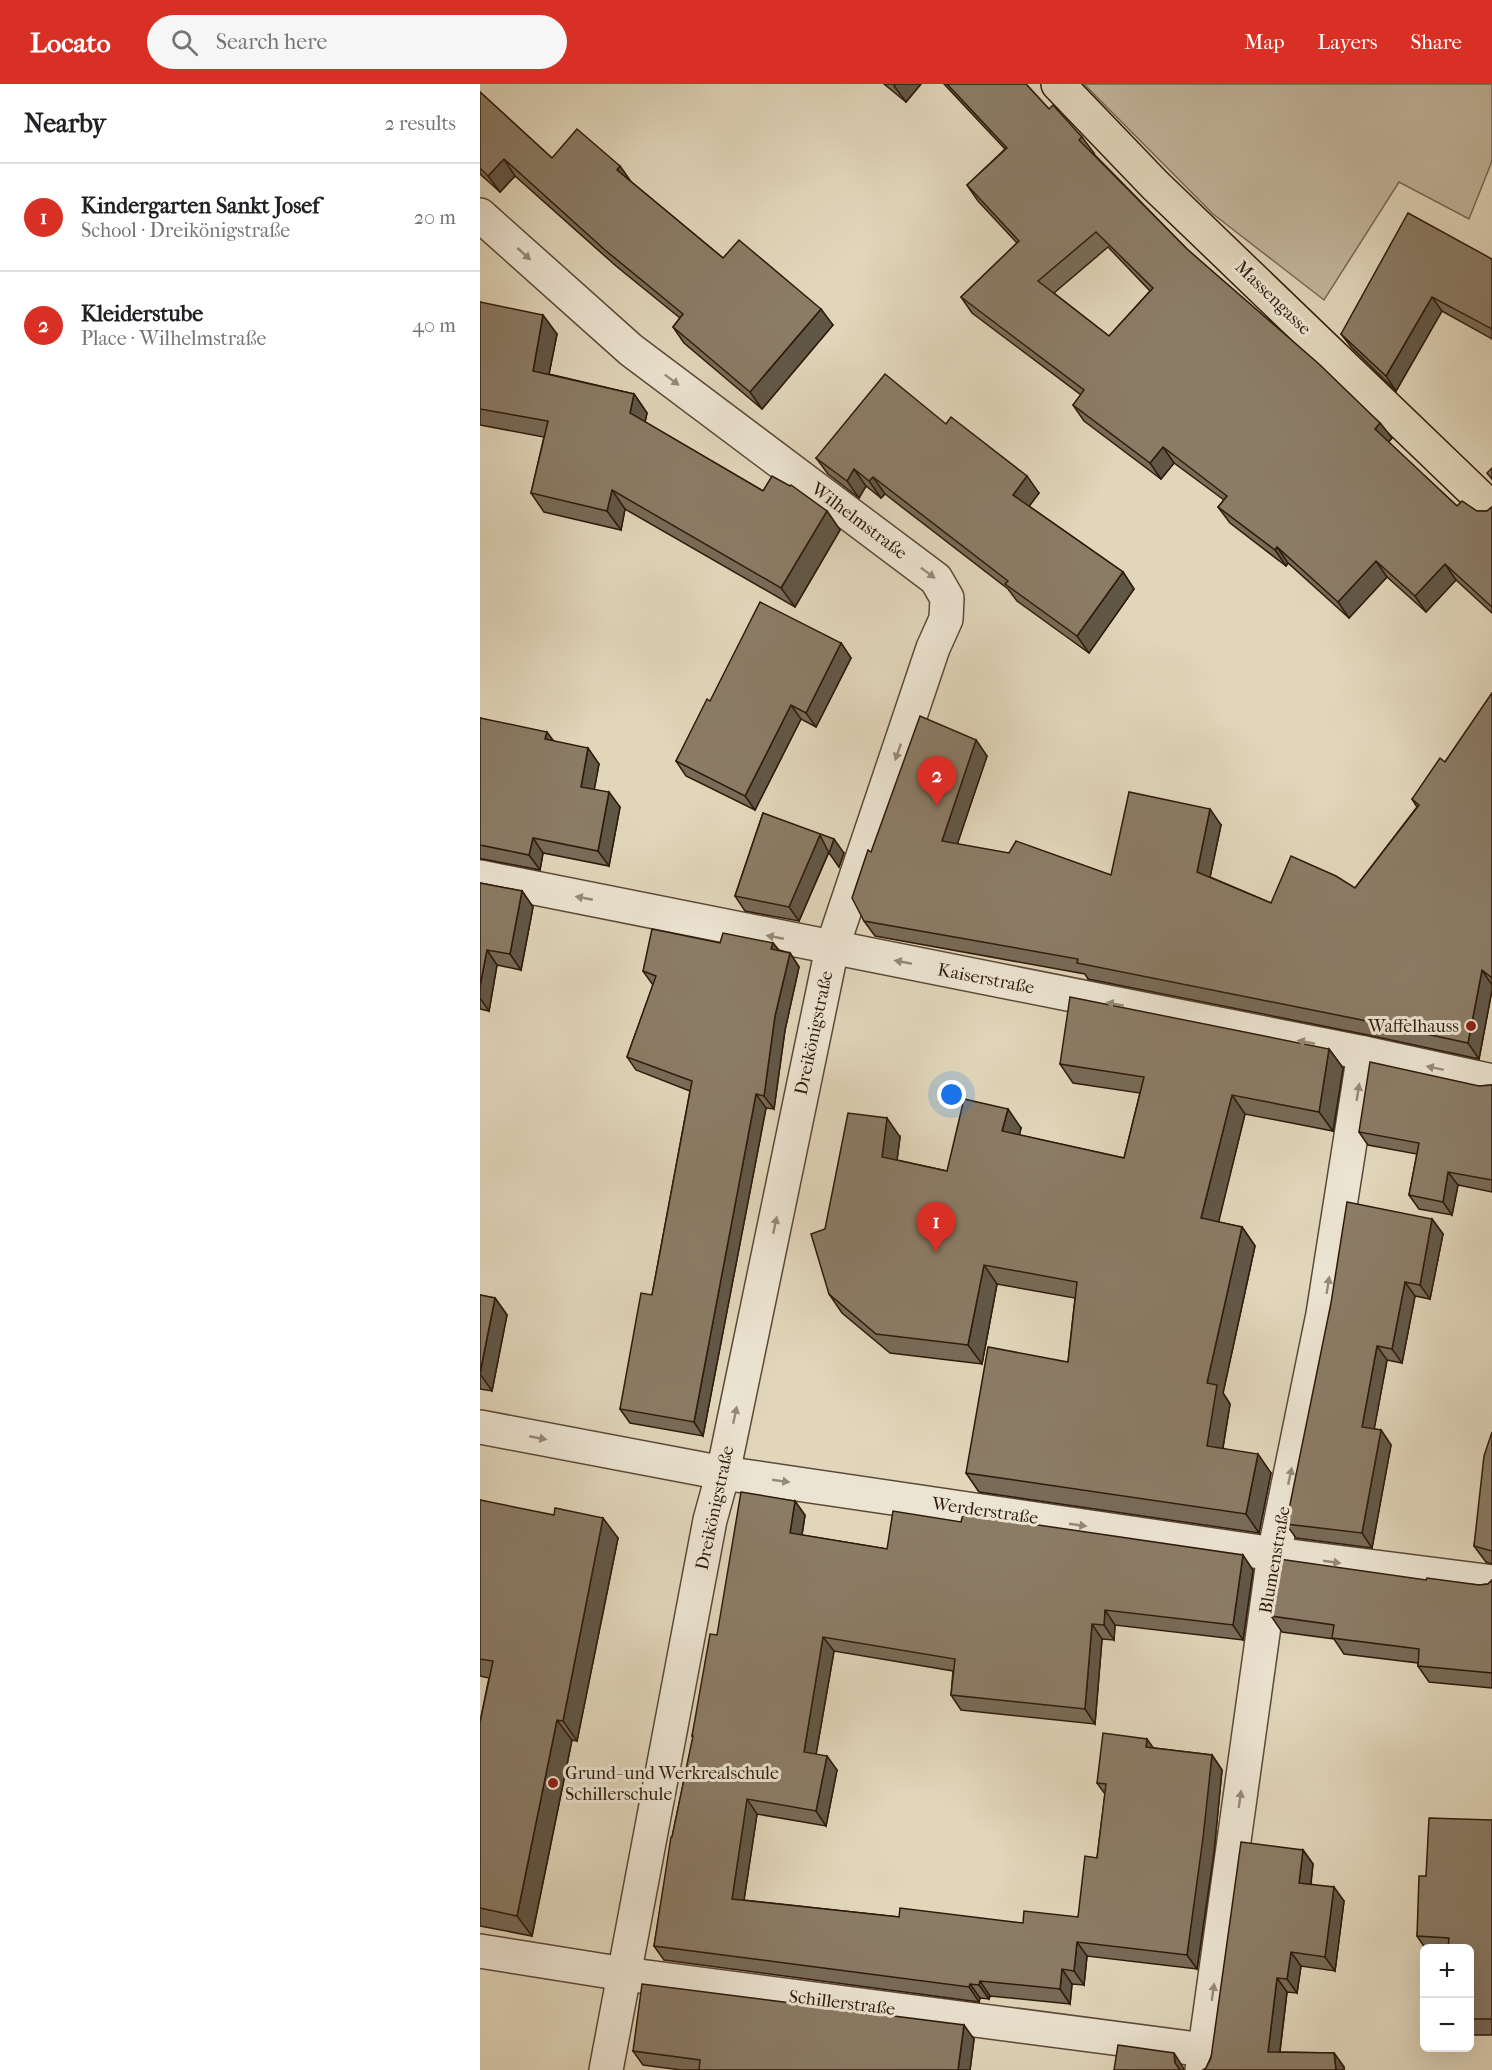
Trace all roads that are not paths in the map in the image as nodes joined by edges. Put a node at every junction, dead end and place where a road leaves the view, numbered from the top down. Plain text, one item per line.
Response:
1 (1058, 84) edge
2 (480, 214) edge
3 (1492, 508) edge
4 (480, 878) edge
5 (832, 948) junction
6 (1364, 1053) junction
7 (1492, 1081) edge
8 (480, 1427) edge
9 (723, 1473) junction
10 (1274, 1554) junction
11 (1492, 1582) edge
12 (480, 1951) edge
13 (624, 1974) junction
14 (1203, 2060) edge
15 (606, 2070) edge

1 - 3 main road, Massengasse
2 -> 5 street, Wilhelmstraße
5 -> 4 street, Kaiserstraße
6 -> 5 street, Kaiserstraße
9 -> 5 street, Dreikönigstraße
7 -> 6 street, Kaiserstraße
10 -> 6 street, Blumenstraße
8 -> 9 street, Werderstraße
9 -> 10 street, Werderstraße
9 - 13 street, Dreikönigstraße
10 -> 11 street, Werderstraße
14 -> 10 street, Blumenstraße
12 - 13 street, Schillerstraße
13 - 14 street, Schillerstraße
13 - 15 street, Dreikönigstraße

